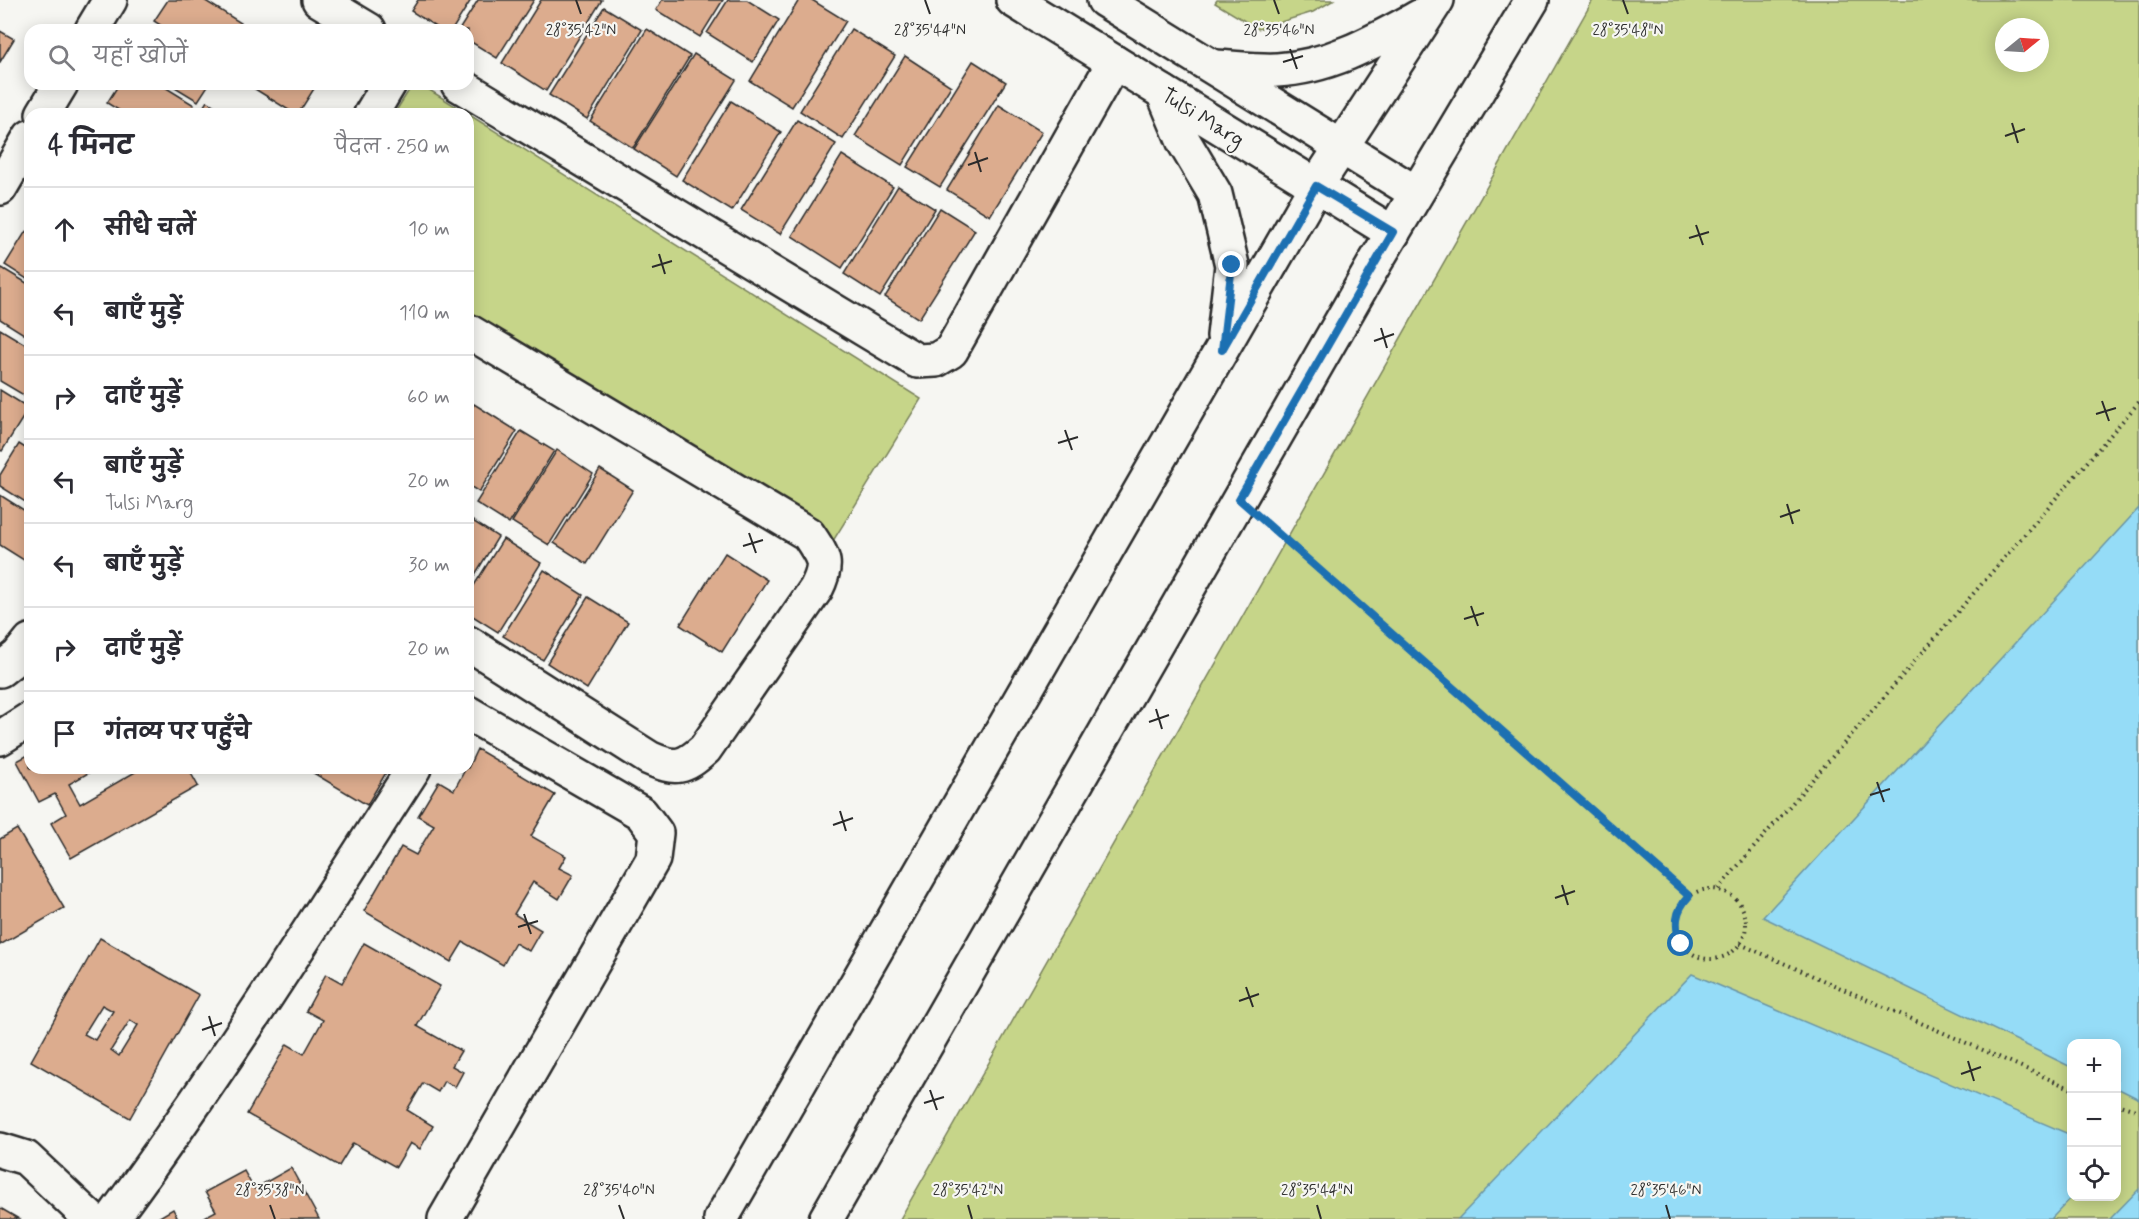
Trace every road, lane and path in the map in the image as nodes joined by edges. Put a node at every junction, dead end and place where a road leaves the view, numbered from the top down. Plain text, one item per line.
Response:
1 (110, 0) edge
2 (319, 0) edge
3 (1013, 0) edge
4 (1104, 0) edge
5 (1532, 0) edge
6 (1433, 5) edge
7 (96, 24) edge
8 (359, 24) edge
9 (1114, 62) junction
10 (1212, 66) junction
11 (57, 90) edge
12 (385, 90) edge
13 (468, 90) edge
14 (1163, 92) junction
15 (47, 108) edge
16 (375, 108) edge
17 (24, 147) edge
18 (1342, 147) junction
19 (1316, 186) junction
20 (0, 188) edge
21 (1416, 194) junction
22 (1393, 232) junction
23 (474, 335) edge
24 (1222, 350) junction
25 (2139, 402) edge
26 (1239, 499) junction
27 (474, 647) edge
28 (24, 648) edge
29 (0, 670) edge
30 (474, 716) edge
31 (24, 723) edge
32 (0, 738) edge
33 (410, 774) edge
34 (1718, 889) junction
35 (1689, 896) junction
36 (1740, 944) junction
37 (2067, 1087) edge
38 (2121, 1106) edge
39 (2139, 1111) edge
40 (0, 1150) edge
41 (92, 1219) edge
42 (112, 1219) edge
43 (445, 1219) edge
44 (721, 1219) edge
45 (826, 1219) edge

1 - 7 street
2 - 8 street
3 - 9 street, Tulsi Marg
4 - 10 street
5 - 21 street
6 - 10 street
6 - 18 street
9 - 13 street
9 - 14 street, Tulsi Marg
10 - 18 street
11 - 15 street
12 - 16 street
14 - 19 street, Tulsi Marg
14 - 24 street
17 - 20 street
18 - 19 street
18 - 21 street
19 - 22 street, Tulsi Marg
19 - 24 street
21 - 22 street
22 - 26 street
23 - 27 street
24 - 44 street
25 - 34 path
26 - 35 path
26 - 45 street
28 - 29 street
30 - 43 street
31 - 32 street
33 - 42 street
34 - 35 path
34 - 36 path
35 - 36 path
36 - 37 path
38 - 39 path
40 - 41 street

